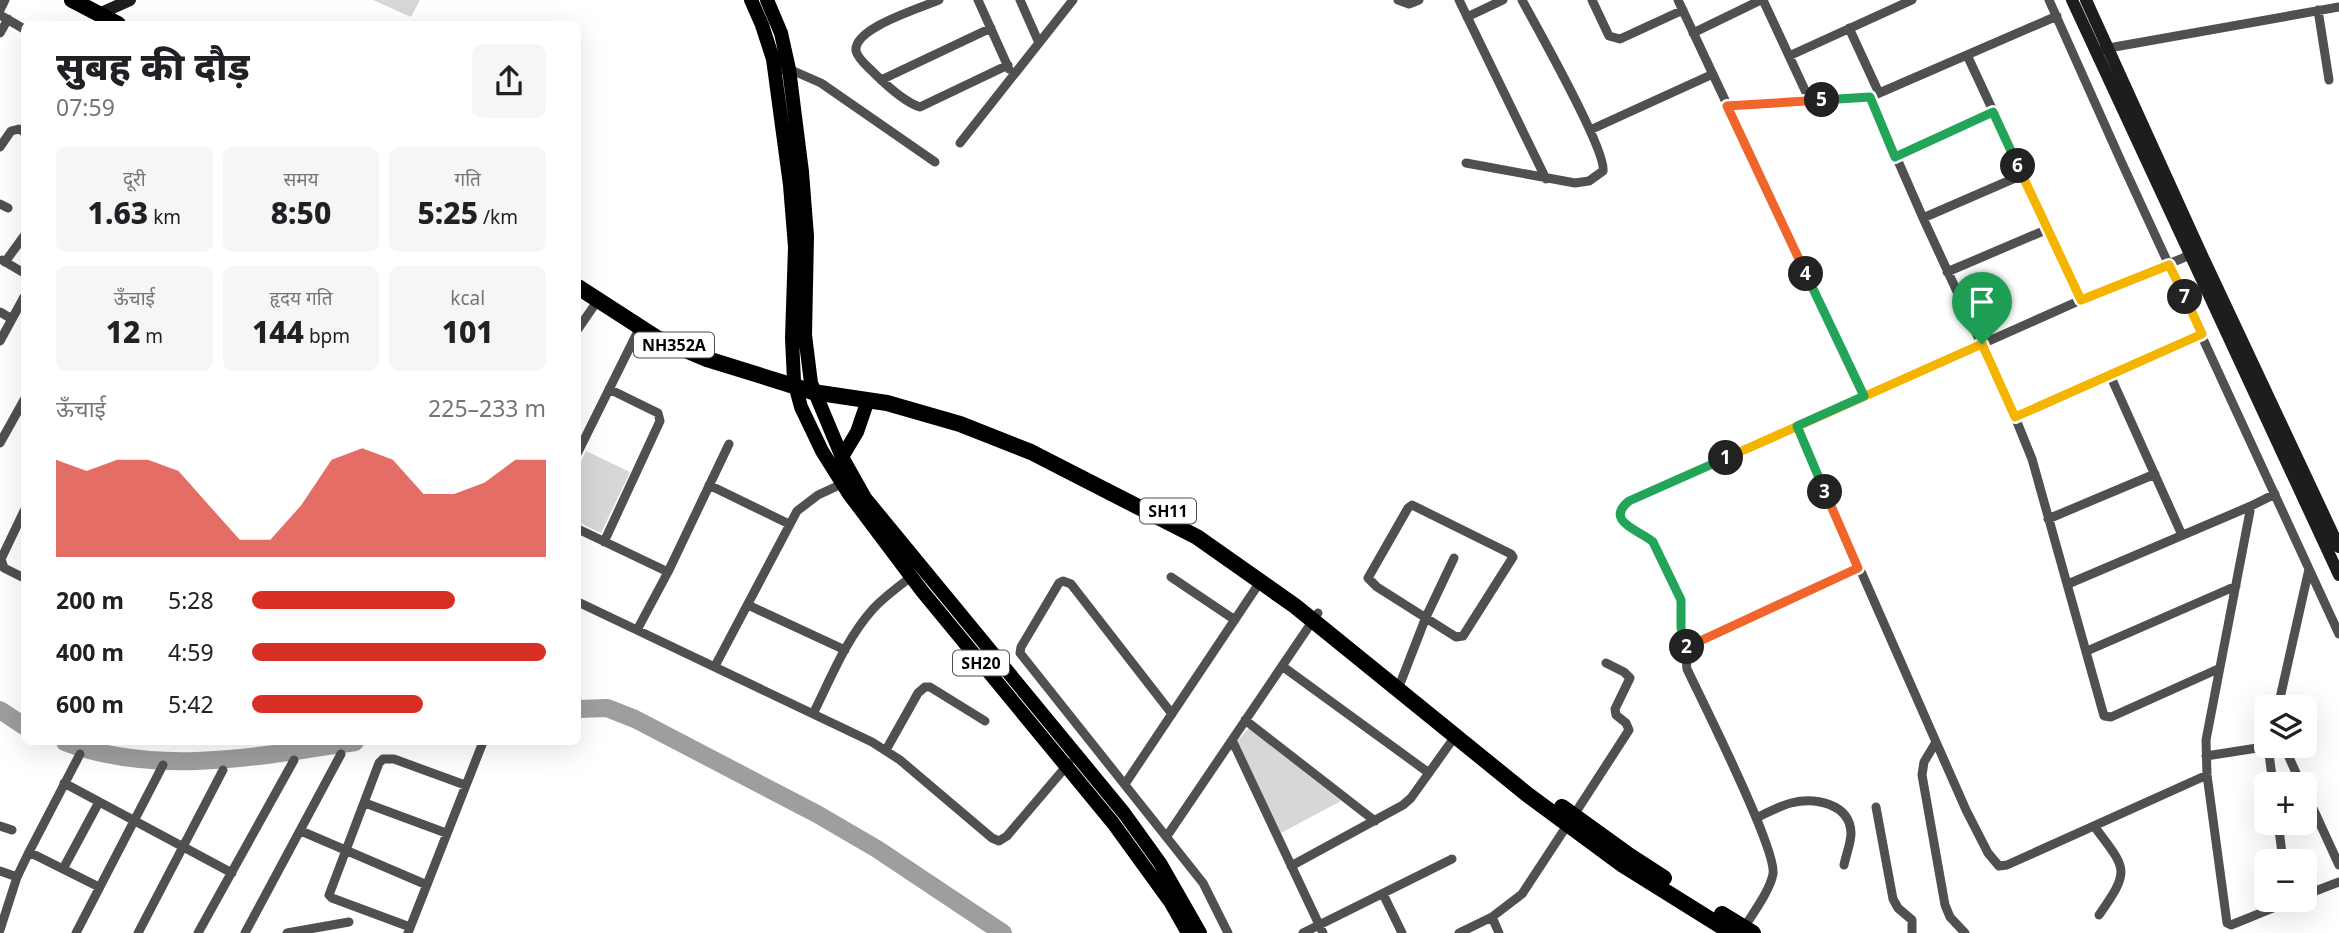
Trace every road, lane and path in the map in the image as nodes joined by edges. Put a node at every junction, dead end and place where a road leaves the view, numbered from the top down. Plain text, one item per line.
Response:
1 (5, 0) edge
2 (130, 0) edge
3 (751, 0) edge
4 (767, 0) edge
5 (939, 0) edge
6 (978, 0) edge
7 (1020, 0) edge
8 (1073, 0) edge
9 (1398, 0) edge
10 (1419, 0) edge
11 (1459, 0) edge
12 (1503, 0) edge
13 (1522, 0) edge
14 (1592, 0) edge
15 (1678, 0) edge
16 (1762, 0) edge
17 (1912, 0) edge
18 (2049, 0) edge
19 (2072, 0) edge
20 (2086, 0) edge
21 (86, 5) edge
22 (2339, 7) edge
23 (0, 10) edge
24 (1682, 10) junction
25 (2318, 10) junction
26 (2057, 16) junction
27 (4, 17) edge
28 (1466, 17) junction
29 (113, 21) edge
30 (21, 27) edge
31 (991, 28) junction
32 (1849, 28) junction
33 (0, 33) edge
34 (1693, 33) junction
35 (1039, 43) junction
36 (2101, 49) junction
37 (1967, 55) junction
38 (1789, 56) junction
39 (1008, 65) junction
40 (782, 70) junction
41 (1713, 74) junction
42 (1013, 76) junction
43 (881, 80) junction
44 (2329, 80) dead end
45 (1875, 95) junction
46 (1810, 101) junction
47 (1727, 106) junction
48 (1993, 112) junction
49 (21, 130) edge
50 (1590, 130) junction
51 (960, 143) dead end
52 (0, 147) edge
53 (1895, 157) junction
54 (935, 162) dead end
55 (1466, 163) dead end
56 (2022, 174) junction
57 (1546, 179) junction
58 (1923, 218) junction
59 (2048, 229) junction
60 (21, 240) edge
61 (2194, 253) junction
62 (3, 261) edge
63 (2169, 265) junction
64 (21, 271) edge
65 (1947, 272) junction
66 (581, 289) edge
67 (598, 300) junction
68 (2081, 300) junction
69 (21, 304) edge
70 (0, 312) edge
71 (12, 320) junction
72 (581, 325) edge
73 (640, 327) junction
74 (2202, 334) junction
75 (0, 341) edge
76 (1982, 344) junction
77 (2110, 375) junction
78 (790, 383) junction
79 (812, 387) junction
80 (609, 389) junction
81 (1864, 396) junction
82 (868, 400) junction
83 (21, 405) edge
84 (2015, 417) junction
85 (1797, 426) junction
86 (0, 443) edge
87 (729, 444) dead end
88 (581, 446) edge
89 (842, 457) junction
90 (2155, 474) junction
91 (848, 481) junction
92 (709, 485) junction
93 (2275, 494) junction
94 (2251, 506) junction
95 (21, 517) edge
96 (2048, 519) junction
97 (789, 524) junction
98 (581, 530) edge
99 (2182, 536) junction
100 (604, 542) junction
101 (2339, 547) edge
102 (1454, 558) dead end
103 (1858, 568) junction
104 (2309, 569) junction
105 (668, 572) junction
106 (2339, 575) edge
107 (21, 576) edge
108 (911, 577) junction
109 (1171, 577) dead end
110 (1261, 582) junction
111 (2068, 584) junction
112 (2236, 586) junction
113 (1297, 602) junction
114 (581, 603) edge
115 (748, 605) junction
116 (2339, 609) edge
117 (2329, 613) junction
118 (1315, 617) junction
119 (1426, 617) junction
120 (1235, 620) junction
121 (637, 630) junction
122 (2339, 634) edge
123 (845, 650) junction
124 (2087, 651) junction
125 (1688, 652) junction
126 (1606, 663) dead end
127 (715, 666) junction
128 (1282, 666) junction
129 (2218, 669) junction
130 (1400, 685) junction
131 (2281, 695) edge
132 (813, 714) junction
133 (1172, 714) junction
134 (1245, 720) junction
135 (985, 721) dead end
136 (1456, 735) junction
137 (1232, 740) junction
138 (1936, 742) junction
139 (482, 745) edge
140 (2254, 748) edge
141 (886, 750) junction
142 (80, 754) dead end
143 (341, 754) dead end
144 (2206, 756) junction
145 (295, 760) dead end
146 (1071, 760) junction
147 (1498, 764) junction
148 (163, 765) dead end
149 (223, 770) dead end
150 (1429, 773) junction
151 (2207, 775) junction
152 (64, 783) junction
153 (1125, 784) junction
154 (465, 785) junction
155 (99, 802) junction
156 (365, 803) junction
157 (1877, 807) dead end
158 (2317, 817) edge
159 (1756, 818) junction
160 (134, 820) junction
161 (1571, 820) junction
162 (1375, 821) junction
163 (0, 826) edge
164 (2094, 826) junction
165 (12, 830) dead end
166 (301, 831) junction
167 (446, 833) junction
168 (1167, 836) junction
169 (184, 846) junction
170 (29, 852) junction
171 (346, 853) junction
172 (1452, 859) dead end
173 (1844, 865) dead end
174 (2339, 865) edge
175 (1291, 866) junction
176 (63, 869) junction
177 (0, 871) edge
178 (232, 873) junction
179 (17, 877) junction
180 (2339, 882) edge
181 (426, 885) junction
182 (99, 887) junction
183 (2317, 890) edge
184 (1383, 894) junction
185 (2262, 912) edge
186 (2099, 915) dead end
187 (1492, 916) junction
188 (349, 922) dead end
189 (1321, 929) edge
190 (0, 930) edge
191 (409, 930) edge
192 (1743, 932) edge
193 (76, 933) edge
194 (138, 933) edge
195 (198, 933) edge
196 (245, 933) edge
197 (287, 933) edge
198 (1188, 933) edge
199 (1200, 933) edge
200 (1228, 933) edge
201 (1303, 933) edge
202 (1402, 933) edge
203 (1459, 933) edge
204 (1499, 933) edge
205 (1912, 933) edge
206 (1965, 933) edge

1 - 23 street
2 - 21 street
3 - 40 main road, SH20
4 - 40 main road, SH20
5 - 43 street
6 - 31 street
7 - 35 street
8 - 35 street
9 - 10 street
11 - 28 street
12 - 28 street
13 - 50 street
14 - 24 street
15 - 24 street
16 - 34 street
16 - 38 street
17 - 32 street
18 - 26 street
19 - 36 street
20 - 36 street
21 - 29 highway
22 - 25 street
24 - 34 street
25 - 36 street
25 - 44 street
26 - 37 street
26 - 63 street
27 - 30 street
27 - 33 street
28 - 57 street
31 - 39 street
31 - 43 street
32 - 38 street
32 - 45 street
34 - 41 street
35 - 42 street
36 - 61 street
37 - 45 street
37 - 48 street
38 - 46 street
39 - 42 street
39 - 43 street
40 - 54 street
40 - 78 main road, SH20
40 - 79 main road, SH20
41 - 47 street
41 - 50 street
42 - 51 street
45 - 46 street
45 - 53 street
46 - 47 street
47 - 81 street
48 - 53 street
48 - 56 street
49 - 52 street
50 - 57 street
53 - 58 street
55 - 57 street
56 - 58 street
56 - 59 street
58 - 65 street
59 - 65 street
59 - 68 street
60 - 62 street
61 - 63 street
61 - 101 street
61 - 106 street
62 - 64 street
63 - 68 street
63 - 74 street
65 - 76 street
66 - 67 highway, NH352A
67 - 72 street
67 - 73 highway, NH352A
68 - 76 street
69 - 71 street
70 - 71 street
71 - 75 street
73 - 78 highway, NH352A
73 - 80 street
74 - 77 street
74 - 93 street
76 - 81 street
76 - 84 street
77 - 84 street
77 - 90 street
78 - 79 highway, SH11
78 - 91 main road, SH20
79 - 82 highway, SH11
79 - 89 main road, SH20
79 - 113 highway, SH11
80 - 88 street
80 - 100 street
81 - 85 street
82 - 89 main road
82 - 110 highway, SH11
83 - 86 street
84 - 96 street
85 - 103 street
85 - 125 street
87 - 92 street
89 - 91 main road, SH20
90 - 96 street
90 - 99 street
91 - 97 street
91 - 108 main road, SH20
91 - 146 main road, SH20
92 - 97 street
92 - 105 street
93 - 94 street
93 - 104 street
94 - 99 street
94 - 112 street
95 - 107 street
96 - 111 street
97 - 115 street
98 - 100 street
99 - 111 street
100 - 105 street
102 - 119 street
103 - 125 street
103 - 138 street
104 - 117 street
104 - 131 street
105 - 121 street
108 - 123 street
108 - 146 main road, SH20
109 - 120 street
110 - 113 highway, SH11
110 - 120 street
111 - 124 street
112 - 124 street
112 - 129 street
113 - 118 highway, SH11
114 - 121 street
115 - 123 street
115 - 127 street
116 - 117 street
117 - 122 street
118 - 128 street
118 - 130 highway, SH11
119 - 119 street
119 - 130 street
120 - 133 street
121 - 127 street
123 - 132 street
124 - 129 street
125 - 159 street
126 - 161 street
127 - 132 street
128 - 134 street
128 - 150 street
129 - 144 street
130 - 136 highway, SH11
130 - 147 highway, SH11
132 - 141 street
133 - 153 street
133 - 153 street
134 - 137 street
134 - 162 street
135 - 141 street
136 - 147 highway, SH11
136 - 150 street
137 - 168 street
137 - 175 street
138 - 164 street
138 - 206 street
139 - 154 street
140 - 144 street
141 - 146 street
142 - 152 street
143 - 166 street
144 - 151 street
145 - 178 street
146 - 198 main road, SH20
146 - 199 main road, SH20
147 - 161 highway, SH11
148 - 160 street
149 - 169 street
150 - 162 street
151 - 164 street
151 - 185 street
152 - 155 street
152 - 170 street
153 - 168 street
154 - 156 street
154 - 167 street
155 - 160 street
155 - 176 street
156 - 167 street
156 - 171 street
157 - 205 street
158 - 174 street
159 - 173 street
159 - 192 street
160 - 169 street
160 - 182 street
161 - 187 street
161 - 192 highway, SH11
162 - 175 street
163 - 165 street
164 - 186 street
166 - 171 street
166 - 196 street
167 - 181 street
168 - 200 street
169 - 178 street
169 - 194 street
170 - 176 street
170 - 179 street
171 - 181 street
171 - 191 street
172 - 184 street
175 - 189 street
176 - 182 street
177 - 179 street
178 - 195 street
179 - 190 street
180 - 183 street
181 - 191 street
182 - 193 street
184 - 189 street
184 - 202 street
187 - 203 street
187 - 204 street
188 - 197 street
189 - 201 street

